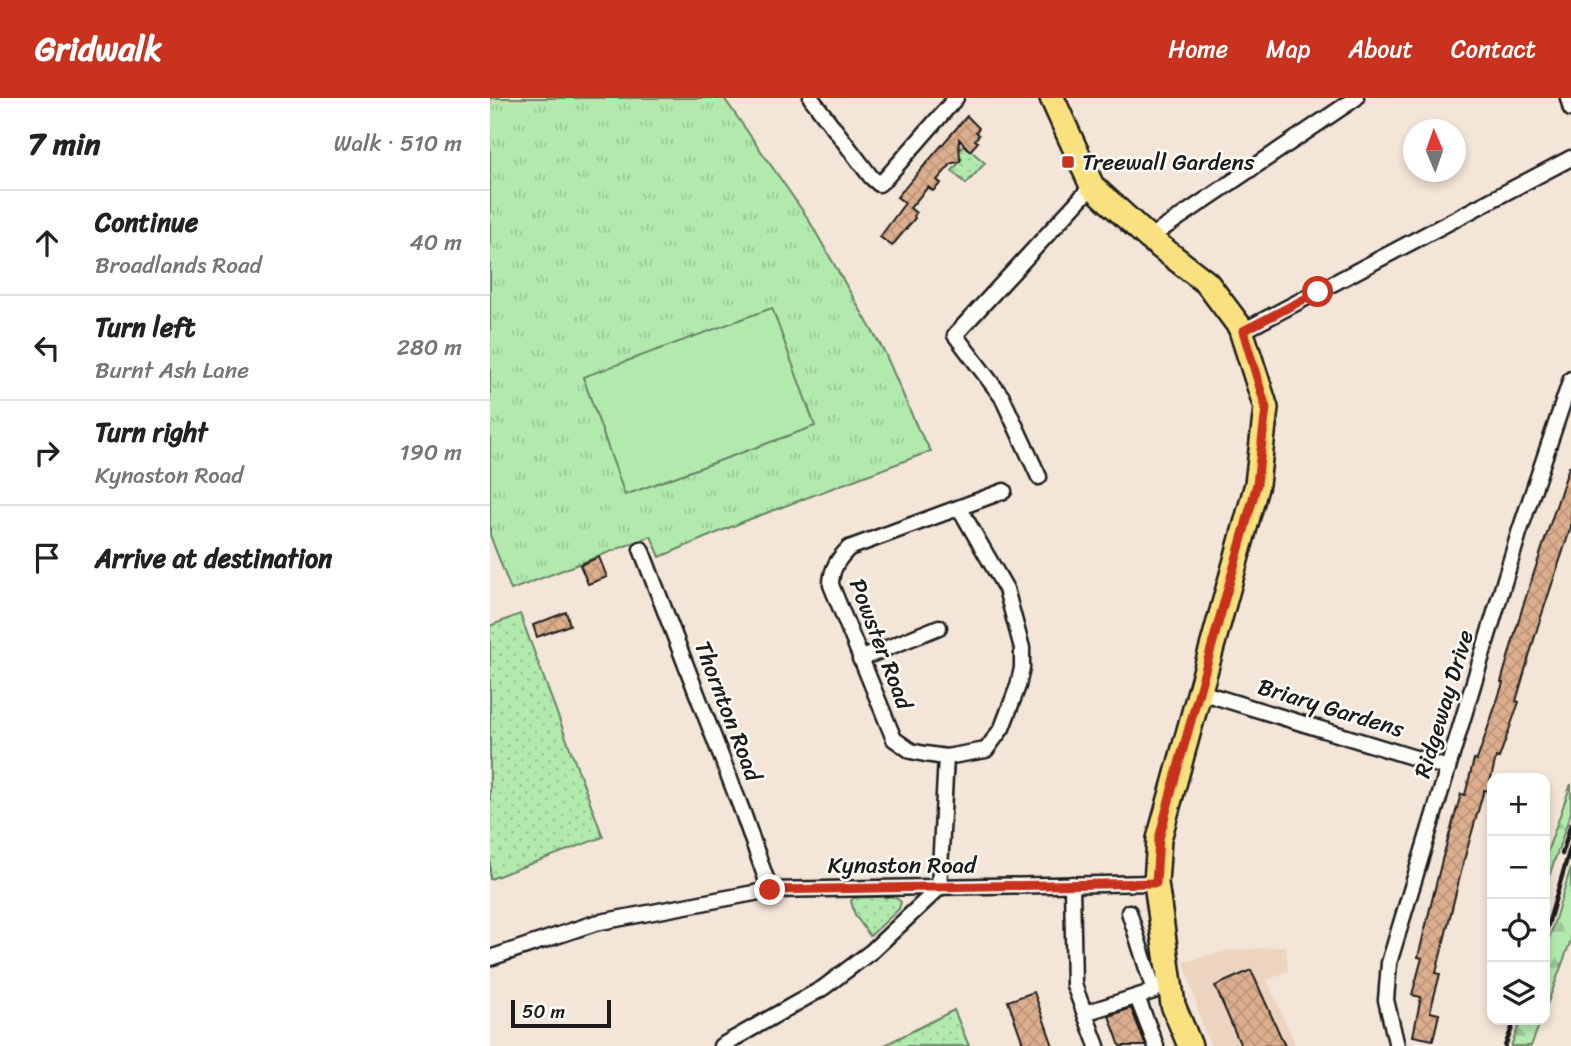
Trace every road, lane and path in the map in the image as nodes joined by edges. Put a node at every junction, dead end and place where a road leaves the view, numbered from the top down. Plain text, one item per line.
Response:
1 (811, 98) edge
2 (956, 98) edge
3 (1356, 98) edge
4 (1568, 98) edge
5 (1054, 99) edge
6 (1571, 109) edge
7 (1571, 158) edge
8 (1092, 186) junction
9 (1149, 238) junction
10 (1243, 331) junction
11 (1571, 379) edge
12 (1039, 477) dead end
13 (1004, 491) dead end
14 (960, 509) junction
15 (641, 549) dead end
16 (939, 627) dead end
17 (860, 659) junction
18 (1200, 692) junction
19 (946, 757) junction
20 (1448, 768) junction
21 (1156, 883) junction
22 (1072, 884) junction
23 (939, 888) junction
24 (770, 890) junction
25 (1129, 912) dead end
26 (490, 958) edge
27 (1137, 996) junction
28 (1085, 1013) junction
29 (721, 1046) edge
30 (1097, 1046) edge
31 (1156, 1046) edge
32 (1190, 1046) edge
33 (1396, 1046) edge

1 - 2 street
3 - 9 street
4 - 6 street
5 - 8 main road
7 - 10 street
8 - 9 main road
8 - 12 street
9 - 10 main road
10 - 18 main road
11 - 20 street, Ridgeway Drive
13 - 14 street, Powster Road
14 - 17 street, Powster Road
14 - 19 street, Powster Road
15 - 24 street, Thornton Road
16 - 17 street
17 - 19 street, Powster Road
18 - 20 street, Briary Gardens
18 - 21 main road
19 - 23 street
20 - 33 street, Ridgeway Drive
21 - 22 street, Kynaston Road
21 - 32 main road
22 - 23 street, Kynaston Road
22 - 28 street
23 - 24 street, Kynaston Road
23 - 29 street
24 - 26 street, Kynaston Road
25 - 27 street
27 - 28 street
27 - 31 street
28 - 30 street

